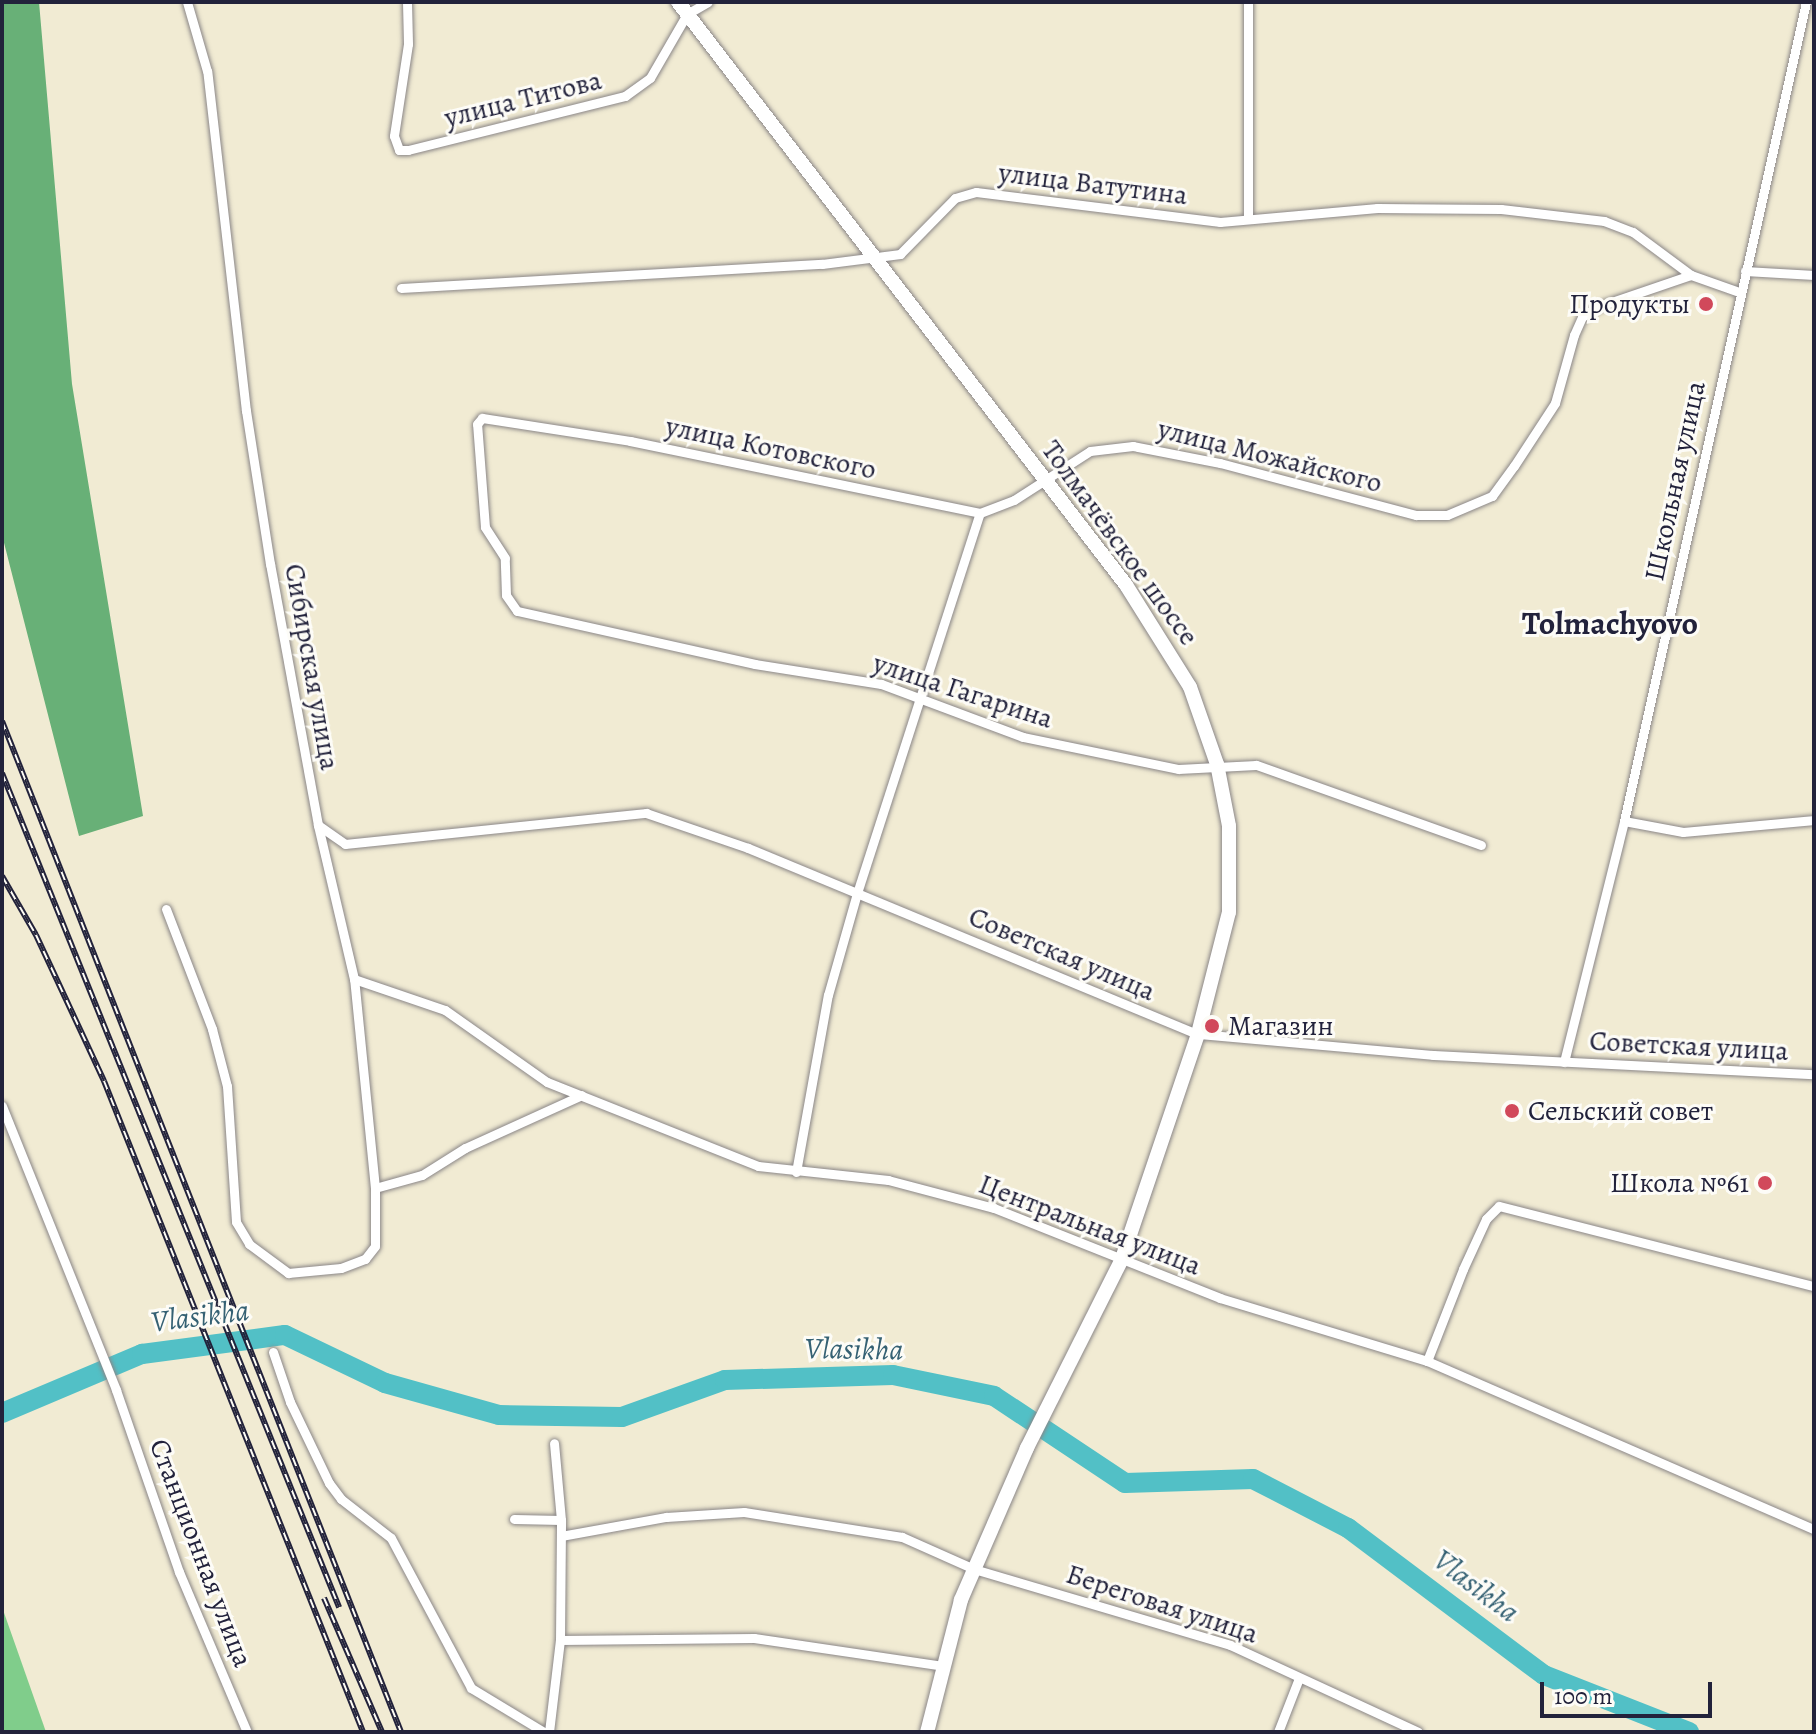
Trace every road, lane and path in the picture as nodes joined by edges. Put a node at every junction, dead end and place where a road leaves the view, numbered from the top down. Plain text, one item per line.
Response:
1 (187, 2) edge
2 (407, 2) edge
3 (708, 2) edge
4 (1248, 2) edge
5 (1806, 2) edge
6 (682, 8) edge
7 (1248, 218) junction
8 (871, 257) junction
9 (1745, 271) junction
10 (1691, 275) junction
11 (1814, 275) edge
12 (401, 288) dead end
13 (1739, 292) junction
14 (1042, 479) junction
15 (980, 513) junction
16 (517, 611) joint
17 (920, 698) junction
18 (1217, 764) junction
19 (1814, 820) edge
20 (1624, 821) junction
21 (318, 825) junction
22 (1481, 845) dead end
23 (857, 893) junction
24 (166, 909) dead end
25 (354, 979) junction
26 (1198, 1034) junction
27 (1564, 1062) junction
28 (1814, 1074) edge
29 (582, 1095) junction
30 (2, 1106) edge
31 (796, 1172) junction
32 (375, 1188) junction
33 (1122, 1259) junction
34 (1814, 1286) edge
35 (273, 1352) dead end
36 (1427, 1361) junction
37 (554, 1443) dead end
38 (514, 1519) dead end
39 (561, 1520) junction
40 (1814, 1529) edge
41 (561, 1536) junction
42 (974, 1569) junction
43 (560, 1640) junction
44 (943, 1666) junction
45 (1299, 1678) junction
46 (247, 1732) edge
47 (546, 1732) edge
48 (927, 1732) edge
49 (1278, 1732) edge
50 (1418, 1732) edge

1 - 21 street, Сибирская улица
2 - 6 street, улица Титова
3 - 6 street
4 - 7 street
5 - 9 street, Школьная улица
6 - 8 main road, Толмачёвское шоссе
7 - 8 street, улица Ватутина
7 - 10 street, улица Ватутина
8 - 12 street, улица Ватутина
8 - 14 main road, Толмачёвское шоссе
9 - 11 street
9 - 13 street, Школьная улица
10 - 13 street, улица Ватутина
10 - 14 street, улица Можайского
13 - 20 street, Школьная улица
14 - 15 street
14 - 18 main road, Толмачёвское шоссе
15 - 16 street, улица Котовского
15 - 17 street
16 - 17 street, улица Гагарина
17 - 18 street, улица Гагарина
17 - 23 street
18 - 22 street, улица Гагарина
18 - 26 main road, Толмачёвское шоссе
19 - 20 street
20 - 27 street, Школьная улица
21 - 23 street, Советская улица
21 - 25 street, Сибирская улица
23 - 26 street, Советская улица
23 - 31 street
24 - 32 street, Сибирская улица
25 - 29 street, Центральная улица
25 - 32 street, Сибирская улица
26 - 27 street, Советская улица
26 - 33 main road, Толмачёвское шоссе
27 - 28 street, Советская улица
29 - 31 street, Центральная улица
29 - 32 street
30 - 46 street, Станционная улица
31 - 33 street, Центральная улица
33 - 36 street, Центральная улица
33 - 42 main road, Толмачёвское шоссе
34 - 36 street
35 - 47 street
36 - 40 street, Центральная улица
37 - 39 street
38 - 39 street
39 - 41 street
41 - 42 street, Береговая улица
41 - 43 street
42 - 44 main road, Толмачёвское шоссе
42 - 45 street, Береговая улица
43 - 44 street
43 - 47 street
44 - 48 main road, Толмачёвское шоссе
45 - 49 street
45 - 50 street, Береговая улица

